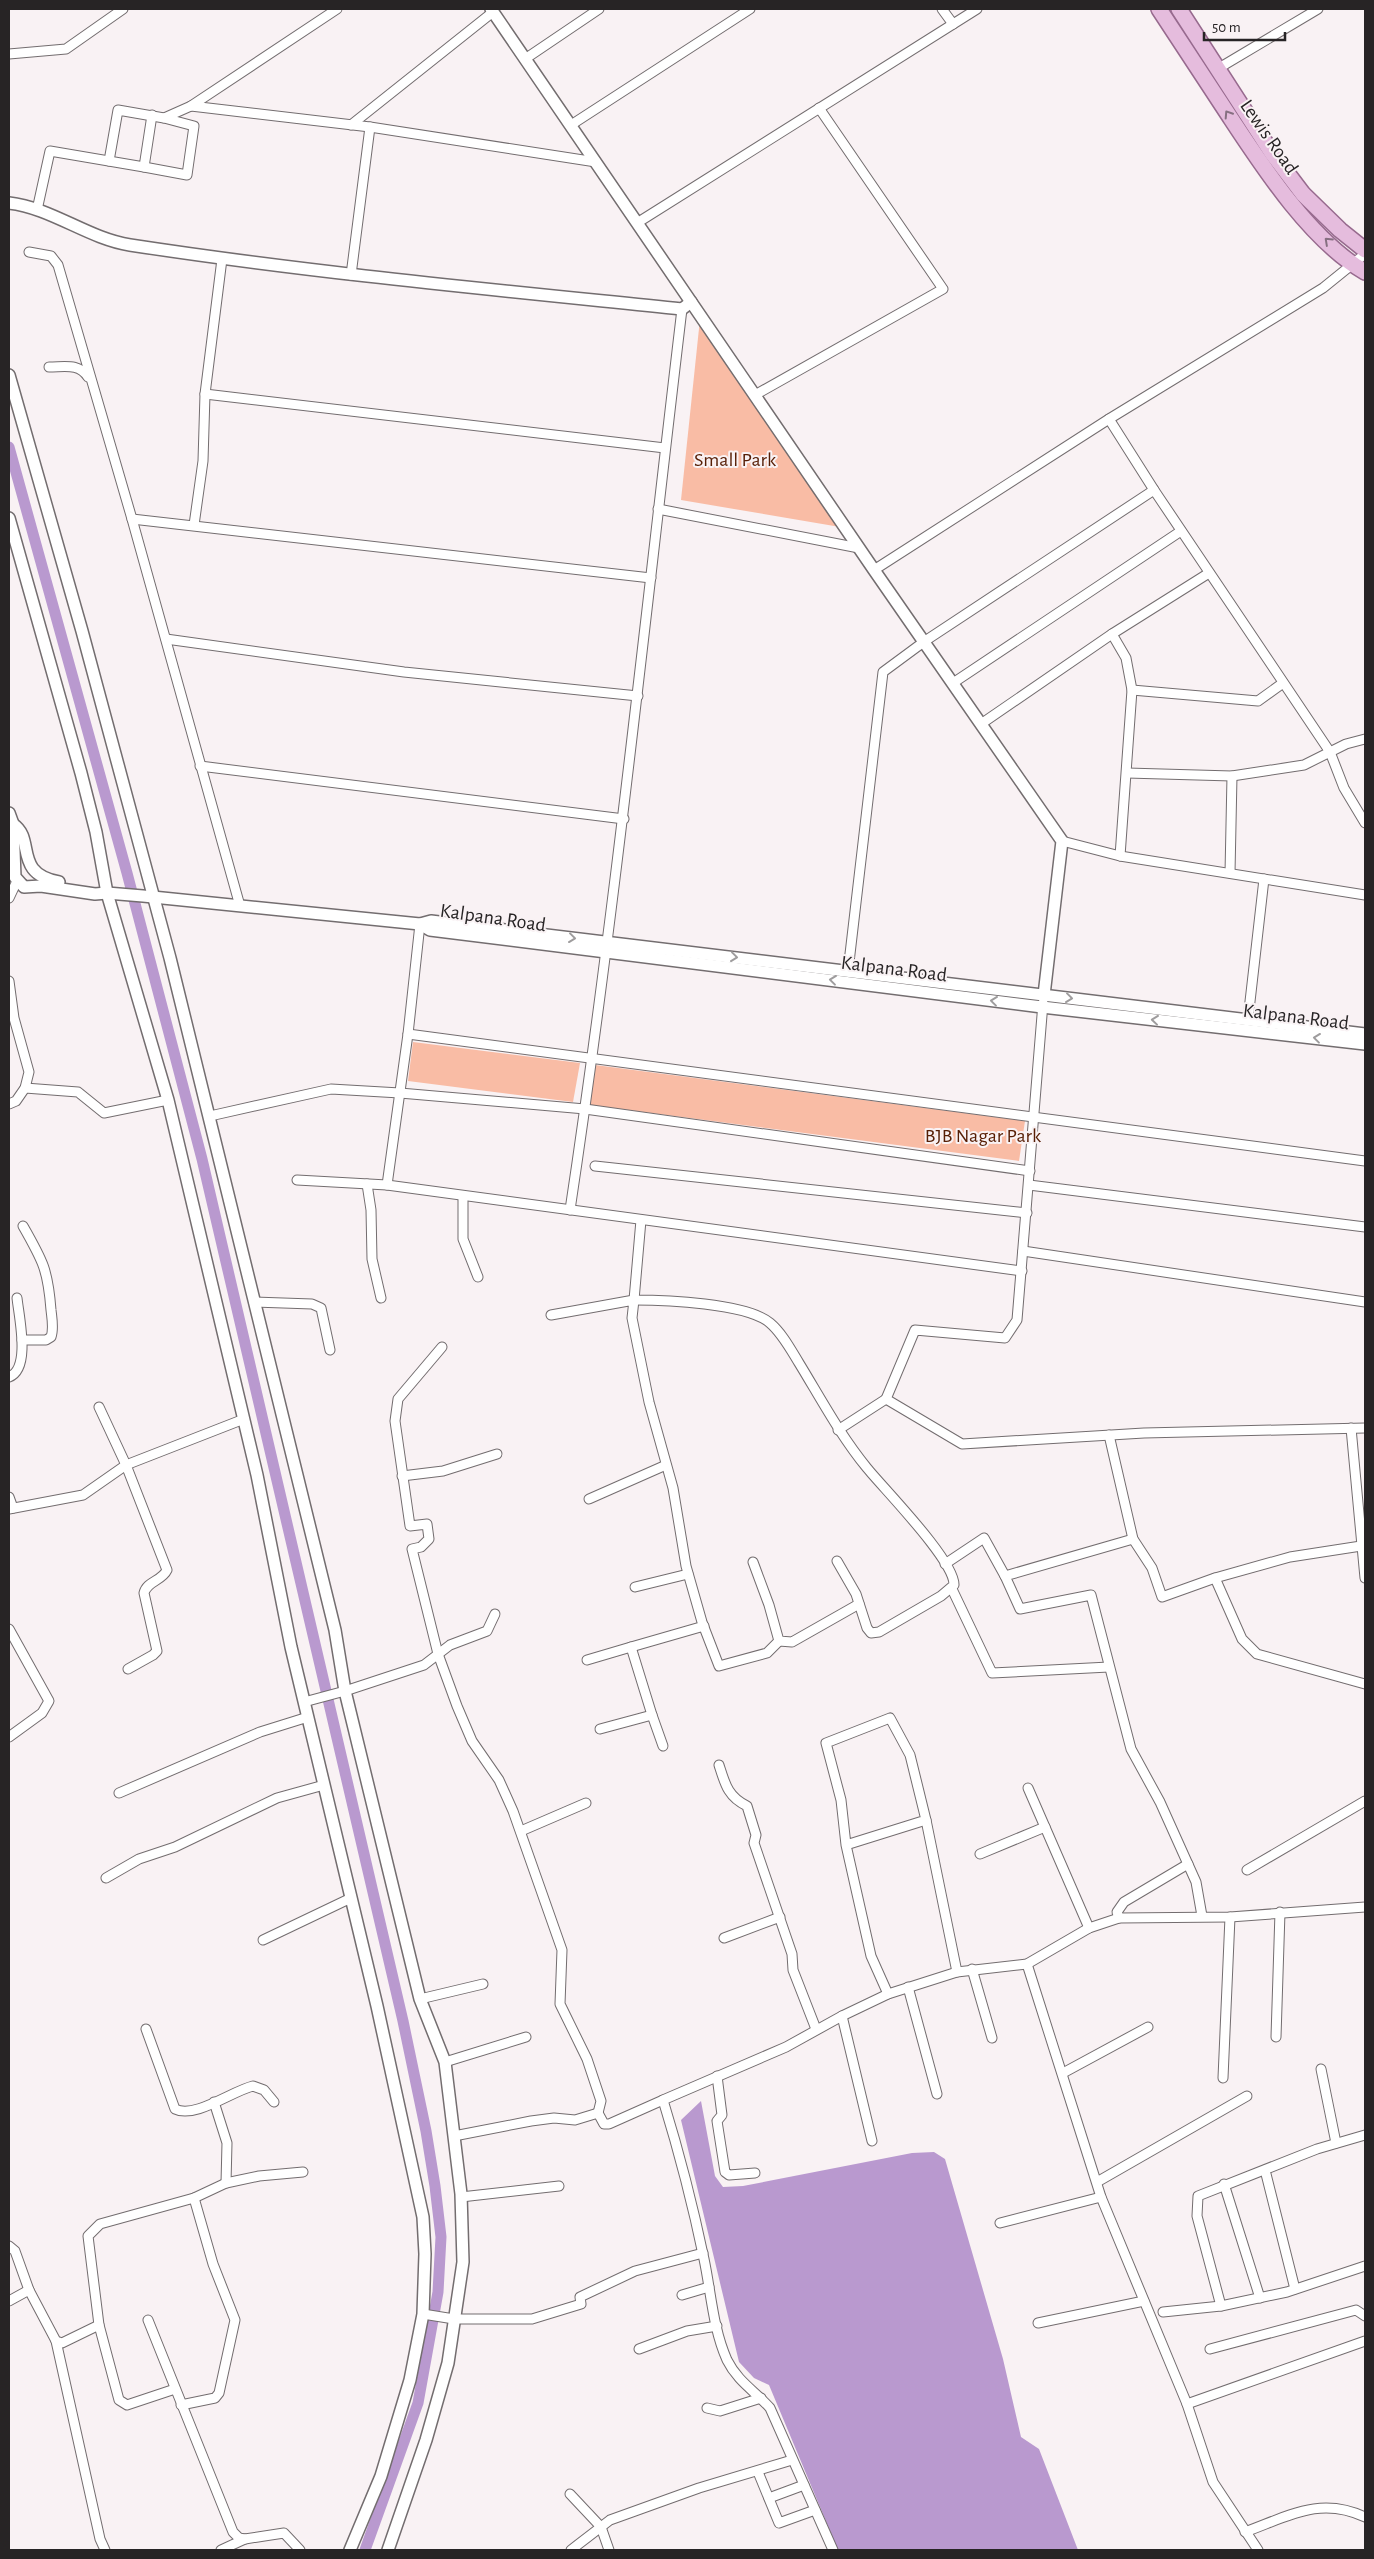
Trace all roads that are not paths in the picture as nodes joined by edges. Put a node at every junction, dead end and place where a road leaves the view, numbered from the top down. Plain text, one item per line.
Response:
1 (123, 9) edge
2 (337, 9) edge
3 (599, 9) edge
4 (750, 9) edge
5 (942, 9) edge
6 (977, 9) edge
7 (1159, 9) edge
8 (1179, 9) edge
9 (1318, 9) edge
10 (492, 11) edge
11 (953, 24) junction
12 (9, 54) edge
13 (525, 58) junction
14 (1219, 68) junction
15 (191, 106) junction
16 (819, 108) junction
17 (152, 115) junction
18 (164, 118) junction
19 (351, 125) junction
20 (570, 125) junction
21 (370, 127) junction
22 (109, 161) junction
23 (596, 162) junction
24 (144, 167) junction
25 (9, 203) edge
26 (38, 210) junction
27 (637, 223) junction
28 (1365, 250) edge
29 (29, 252) dead end
30 (222, 259) junction
31 (1362, 264) edge
32 (351, 275) junction
33 (686, 306) junction
34 (49, 367) dead end
35 (9, 375) edge
36 (93, 384) junction
37 (204, 394) junction
38 (754, 395) junction
39 (1110, 419) junction
40 (665, 448) junction
41 (1154, 490) junction
42 (658, 509) junction
43 (9, 518) edge
44 (132, 519) junction
45 (194, 525) junction
46 (1181, 531) junction
47 (859, 548) junction
48 (874, 570) junction
49 (1209, 573) junction
50 (651, 578) junction
51 (1112, 634) junction
52 (166, 640) junction
53 (925, 641) junction
54 (953, 683) junction
55 (1283, 683) junction
56 (1132, 690) junction
57 (638, 696) junction
58 (981, 724) junction
59 (1365, 739) edge
60 (1330, 752) junction
61 (200, 766) junction
62 (1127, 773) junction
63 (1232, 776) junction
64 (11, 819) edge
65 (624, 819) junction
66 (1365, 823) edge
67 (1062, 841) junction
68 (1120, 856) junction
69 (30, 866) junction
70 (1230, 873) junction
71 (13, 875) edge
72 (1264, 879) junction
73 (112, 893) junction
74 (1365, 895) edge
75 (148, 896) junction
76 (9, 898) edge
77 (240, 906) junction
78 (420, 924) junction
79 (607, 947) junction
80 (848, 971) junction
81 (9, 981) edge
82 (1044, 995) junction
83 (1042, 1007) junction
84 (1248, 1019) junction
85 (408, 1034) junction
86 (1365, 1034) edge
87 (1365, 1044) edge
88 (593, 1058) junction
89 (25, 1088) junction
90 (400, 1093) junction
91 (168, 1100) junction
92 (9, 1104) edge
93 (585, 1109) junction
94 (210, 1116) junction
95 (1035, 1118) junction
96 (1365, 1161) edge
97 (596, 1166) dead end
98 (1030, 1171) junction
99 (297, 1180) dead end
100 (367, 1184) junction
101 (386, 1185) junction
102 (1029, 1185) junction
103 (463, 1196) junction
104 (570, 1210) junction
105 (1027, 1213) junction
106 (641, 1220) junction
107 (1365, 1227) edge
108 (28, 1234) dead end
109 (1024, 1251) junction
110 (1022, 1271) junction
111 (478, 1277) dead end
112 (17, 1298) dead end
113 (381, 1298) dead end
114 (634, 1300) junction
115 (254, 1302) junction
116 (1365, 1302) edge
117 (551, 1315) dead end
118 (22, 1340) junction
119 (442, 1347) dead end
120 (330, 1350) dead end
121 (9, 1377) edge
122 (886, 1399) junction
123 (99, 1408) dead end
124 (244, 1418) junction
125 (1351, 1428) junction
126 (1365, 1428) edge
127 (838, 1430) junction
128 (1109, 1435) junction
129 (497, 1454) dead end
130 (126, 1465) junction
131 (666, 1465) junction
132 (402, 1476) junction
133 (9, 1497) edge
134 (589, 1499) dead end
135 (11, 1508) edge
136 (1133, 1538) junction
137 (1361, 1546) junction
138 (836, 1561) dead end
139 (753, 1562) dead end
140 (945, 1564) junction
141 (688, 1574) junction
142 (1005, 1576) junction
143 (1214, 1578) junction
144 (1365, 1578) edge
145 (635, 1587) dead end
146 (952, 1589) junction
147 (859, 1604) junction
148 (495, 1614) dead end
149 (704, 1626) junction
150 (9, 1629) edge
151 (779, 1641) junction
152 (631, 1647) junction
153 (438, 1654) junction
154 (587, 1660) dead end
155 (1109, 1666) junction
156 (128, 1669) dead end
157 (1365, 1684) edge
158 (340, 1692) junction
159 (304, 1702) junction
160 (652, 1715) junction
161 (308, 1718) junction
162 (600, 1728) dead end
163 (9, 1737) edge
164 (664, 1746) dead end
165 (718, 1765) dead end
166 (324, 1785) junction
167 (1028, 1788) dead end
168 (119, 1793) dead end
169 (1365, 1801) edge
170 (586, 1803) dead end
171 (926, 1820) junction
172 (1045, 1827) junction
173 (521, 1831) junction
174 (846, 1844) junction
175 (980, 1854) dead end
176 (1188, 1864) junction
177 (1247, 1870) dead end
178 (106, 1878) dead end
179 (351, 1898) junction
180 (1365, 1907) edge
181 (1280, 1912) junction
182 (1202, 1916) junction
183 (780, 1917) junction
184 (1230, 1917) junction
185 (1119, 1918) junction
186 (1089, 1928) junction
187 (724, 1938) dead end
188 (263, 1940) dead end
189 (1027, 1964) junction
190 (972, 1969) junction
191 (957, 1972) junction
192 (484, 1984) dead end
193 (908, 1987) junction
194 (888, 1994) junction
195 (420, 2000) junction
196 (842, 2016) junction
197 (1148, 2026) dead end
198 (146, 2029) dead end
199 (816, 2029) junction
200 (1276, 2037) dead end
201 (526, 2038) dead end
202 (992, 2038) dead end
203 (445, 2062) junction
204 (1321, 2069) dead end
205 (1063, 2073) junction
206 (717, 2076) junction
207 (1223, 2078) dead end
208 (937, 2094) dead end
209 (1246, 2096) dead end
210 (663, 2100) junction
211 (214, 2102) junction
212 (274, 2102) dead end
213 (598, 2113) junction
214 (1365, 2135) edge
215 (454, 2136) junction
216 (872, 2141) dead end
217 (1336, 2143) junction
218 (1265, 2170) junction
219 (303, 2172) dead end
220 (755, 2174) dead end
221 (1097, 2182) junction
222 (226, 2183) junction
223 (1224, 2184) junction
224 (559, 2186) dead end
225 (461, 2197) junction
226 (1101, 2197) junction
227 (194, 2198) junction
228 (1000, 2223) dead end
229 (9, 2246) edge
230 (703, 2253) junction
231 (1365, 2266) edge
232 (710, 2287) junction
233 (1295, 2289) junction
234 (29, 2290) junction
235 (682, 2295) dead end
236 (1260, 2298) junction
237 (9, 2301) edge
238 (1144, 2301) junction
239 (1221, 2306) junction
240 (1163, 2312) dead end
241 (425, 2314) junction
242 (1365, 2316) edge
243 (450, 2319) junction
244 (148, 2320) dead end
245 (1038, 2323) dead end
246 (100, 2325) junction
247 (716, 2326) junction
248 (56, 2341) junction
249 (1365, 2342) edge
250 (639, 2349) dead end
251 (1210, 2350) dead end
252 (175, 2389) junction
253 (760, 2398) junction
254 (1187, 2404) junction
255 (181, 2405) junction
256 (707, 2408) dead end
257 (792, 2460) junction
258 (758, 2472) junction
259 (804, 2485) junction
260 (570, 2494) dead end
261 (769, 2498) junction
262 (815, 2510) junction
263 (1365, 2517) edge
264 (601, 2527) junction
265 (1245, 2532) junction
266 (245, 2539) junction
267 (105, 2550) edge
268 (221, 2550) edge
269 (300, 2550) edge
270 (350, 2550) edge
271 (388, 2550) edge
272 (571, 2550) edge
273 (609, 2550) edge
274 (834, 2550) edge
275 (1258, 2550) edge

1 - 12 street
2 - 15 street
3 - 13 street
4 - 20 street
5 - 11 street
6 - 11 street
31 -> 7 main road, Lewis Road
8 - 14 main road, Lewis Road
9 - 14 street
10 - 13 street
10 - 19 street
11 - 16 street
13 - 20 street
14 - 28 main road, Lewis Road
15 - 18 street
15 - 19 street
16 - 27 street
16 - 38 street
17 - 18 street
17 - 22 street
17 - 24 street
18 - 24 street
19 - 21 street
20 - 23 street
21 - 23 street
21 - 32 street
22 - 24 street
22 - 26 street
23 - 27 street
25 - 26 street
26 - 30 street
27 - 33 street
29 - 36 street
30 - 32 street
30 - 37 street
31 - 39 street
32 - 33 street
33 - 38 street
33 - 40 street
34 - 36 street
35 - 75 street
36 - 44 street
37 - 40 street
37 - 45 street
38 - 47 street
39 - 41 street
39 - 48 street
40 - 42 street
41 - 46 street
41 - 53 street
42 - 47 street
42 - 50 street
43 - 73 street
44 - 45 street
44 - 52 street
45 - 50 street
46 - 49 street
46 - 54 street
47 - 48 street
48 - 53 street
49 - 51 street
49 - 55 street
50 - 57 street
51 - 56 street
51 - 58 street
52 - 57 street
52 - 61 street
53 - 54 street
53 - 80 street
54 - 58 street
55 - 56 street
55 - 60 street
56 - 62 street
57 - 65 street
58 - 67 street
59 - 60 street
60 - 63 street
60 - 66 street
61 - 65 street
61 - 77 street
62 - 63 street
62 - 68 street
63 - 70 street
64 - 69 street
64 - 71 street
65 - 79 street
67 - 68 street
67 - 82 street
68 - 70 street
69 - 71 street
69 - 73 street
70 - 72 street
71 - 73 street
71 - 76 street
72 - 74 street
72 - 84 street
73 - 75 street, Kalpana Road
73 - 91 street
75 - 77 street, Kalpana Road
75 - 94 street
77 - 78 street, Kalpana Road
78 - 79 street, Kalpana Road
78 - 85 street
79 -> 80 street, Kalpana Road
83 -> 79 street, Kalpana Road
79 - 88 street
80 - 82 street, Kalpana Road
81 - 89 street
82 - 83 street
82 -> 84 street, Kalpana Road
87 -> 83 street, Kalpana Road
83 - 95 street
84 - 86 street, Kalpana Road
85 - 88 street
85 - 90 street
88 - 93 street
88 - 95 street
89 - 91 street
89 - 92 street
90 - 93 street
90 - 94 street
90 - 101 street
91 - 124 street
93 - 98 street
93 - 104 street
94 - 115 street
95 - 96 street
95 - 98 street
97 - 105 street
98 - 102 street
99 - 100 street
100 - 101 street
100 - 113 street
101 - 103 street
102 - 105 street
102 - 107 street
103 - 104 street
103 - 111 street
104 - 106 street
105 - 109 street
106 - 110 street
106 - 114 street
108 - 118 street
109 - 110 street
109 - 116 street
110 - 122 street
112 - 118 street
114 - 117 street
114 - 127 street
114 - 131 street
115 - 120 street
115 - 158 street
118 - 121 street
119 - 132 street
122 - 127 street
122 - 128 street
123 - 130 street
124 - 130 street
124 - 159 street
125 - 126 street
125 - 128 street
125 - 137 street
127 - 140 street
128 - 136 street
129 - 132 street
130 - 135 street
130 - 156 street
131 - 134 street
131 - 141 street
132 - 153 street
133 - 135 street
136 - 142 street
136 - 143 street
137 - 143 street
137 - 144 street
138 - 147 street
139 - 151 street
140 - 142 street
140 - 146 street
141 - 145 street
141 - 149 street
142 - 155 street
143 - 157 street
146 - 147 street
146 - 155 street
147 - 151 street
148 - 153 street
149 - 151 street
149 - 152 street
150 - 163 street
152 - 154 street
152 - 160 street
153 - 158 street
153 - 173 street
155 - 176 street
158 - 159 street
158 - 195 street
159 - 161 street
160 - 162 street
160 - 164 street
161 - 166 street
161 - 168 street
165 - 183 street
166 - 178 street
166 - 179 street
167 - 172 street
169 - 177 street
170 - 173 street
171 - 174 street
171 - 174 street
171 - 191 street
172 - 175 street
172 - 186 street
173 - 213 street
174 - 194 street
176 - 182 street
176 - 185 street
179 - 188 street
179 - 241 street
180 - 181 street
181 - 184 street
181 - 200 street
182 - 184 street
182 - 185 street
183 - 187 street
183 - 199 street
184 - 207 street
185 - 186 street
186 - 189 street
189 - 190 street
189 - 205 street
190 - 191 street
190 - 202 street
191 - 193 street
192 - 195 street
193 - 194 street
193 - 208 street
194 - 196 street
195 - 203 street
196 - 199 street
196 - 216 street
197 - 205 street
198 - 211 street
199 - 206 street
201 - 203 street
203 - 215 street
204 - 217 street
205 - 221 street
206 - 210 street
206 - 220 street
209 - 221 street
210 - 213 street
210 - 230 street
211 - 212 street
211 - 222 street
213 - 215 street
214 - 217 street
215 - 225 street
217 - 218 street
218 - 223 street
218 - 233 street
219 - 222 street
221 - 226 street
222 - 227 street
223 - 236 street
223 - 239 street
224 - 225 street
225 - 243 street
226 - 228 street
226 - 238 street
227 - 246 street
227 - 255 street
229 - 234 street
230 - 232 street
230 - 243 street
231 - 233 street
232 - 235 street
232 - 247 street
233 - 236 street
234 - 237 street
234 - 248 street
236 - 239 street
238 - 245 street
238 - 254 street
239 - 240 street
241 - 243 street
241 - 270 street
242 - 251 street
243 - 271 street
244 - 252 street
246 - 248 street
246 - 252 street
247 - 250 street
247 - 253 street
248 - 267 street
249 - 254 street
252 - 255 street
253 - 256 street
253 - 257 street
254 - 265 street
255 - 266 street
257 - 258 street
257 - 259 street
258 - 261 street
258 - 264 street
259 - 261 street
259 - 262 street
260 - 264 street
261 - 262 street
262 - 274 street
263 - 265 street
264 - 272 street
264 - 273 street
265 - 275 street
266 - 268 street
266 - 269 street

